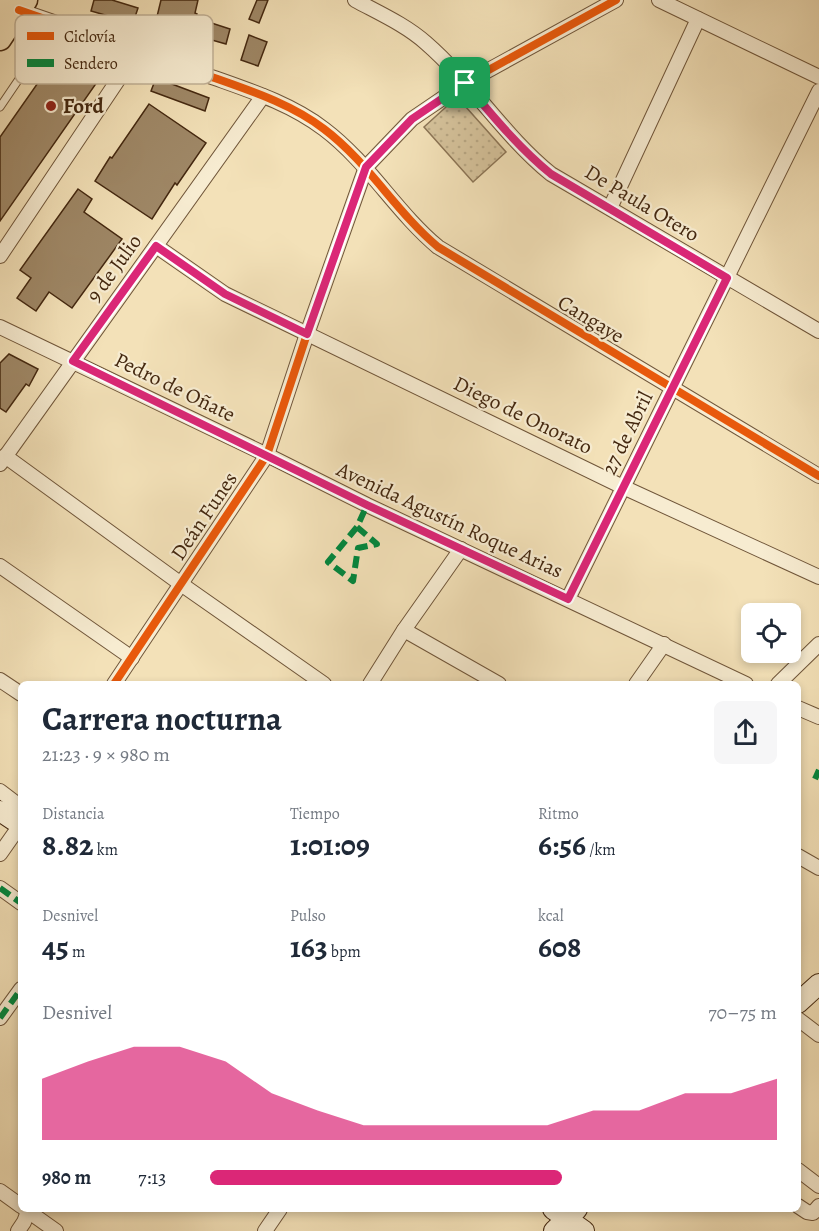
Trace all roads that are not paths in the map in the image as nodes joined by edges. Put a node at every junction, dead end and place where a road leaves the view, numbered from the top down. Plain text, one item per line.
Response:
1 (355, 0) edge
2 (616, 0) edge
3 (659, 0) edge
4 (13, 5) edge
5 (37, 15) edge
6 (698, 19) junction
7 (0, 39) edge
8 (819, 77) edge
9 (213, 78) edge
10 (465, 83) junction
11 (16, 84) edge
12 (115, 84) edge
13 (819, 91) edge
14 (263, 96) junction
15 (0, 107) edge
16 (366, 167) junction
17 (610, 208) junction
18 (156, 246) junction
19 (0, 256) edge
20 (727, 278) junction
21 (0, 327) edge
22 (819, 331) edge
23 (307, 334) junction
24 (73, 361) junction
25 (672, 389) junction
26 (267, 455) junction
27 (3, 460) edge
28 (819, 476) edge
29 (623, 487) junction
30 (461, 549) junction
31 (0, 566) edge
32 (819, 576) edge
33 (181, 584) junction
34 (568, 599) junction
35 (404, 630) junction
36 (663, 644) junction
37 (819, 644) edge
38 (132, 658) junction
39 (0, 680) edge
40 (116, 681) edge
41 (320, 681) edge
42 (372, 681) edge
43 (494, 681) edge
44 (638, 681) edge
45 (740, 681) edge
46 (781, 681) edge
47 (18, 692) edge
48 (801, 709) edge
49 (819, 717) edge
50 (0, 791) edge
51 (18, 805) edge
52 (0, 811) edge
53 (18, 822) edge
54 (18, 828) edge
55 (0, 854) edge
56 (801, 858) edge
57 (819, 868) edge
58 (0, 888) edge
59 (18, 901) edge
60 (819, 984) edge
61 (18, 993) edge
62 (801, 1000) edge
63 (0, 1017) edge
64 (801, 1022) edge
65 (819, 1035) edge
66 (801, 1172) edge
67 (819, 1186) edge
68 (0, 1191) edge
69 (18, 1203) edge
70 (819, 1206) edge
71 (801, 1208) edge
72 (26, 1212) edge
73 (30, 1212) edge
74 (278, 1212) edge
75 (562, 1217) edge
76 (18, 1231) edge
77 (56, 1231) edge
78 (265, 1231) edge
79 (584, 1231) edge

1 - 10 street, De Paula Otero
2 - 10 street, Deán Funes
3 - 6 street
4 - 5 street, Cangaye
4 - 7 main road
6 - 8 street
6 - 17 street
9 - 14 street, Cangaye
10 - 16 street, Deán Funes
10 - 17 street, De Paula Otero
11 - 15 lane
12 - 19 street
13 - 20 street, 27 de Abril
14 - 16 street, Cangaye
14 - 18 street, 9 de Julio
16 - 23 street, Deán Funes
16 - 25 street, Cangaye
17 - 20 street, De Paula Otero
18 - 23 street, Diego de Onorato
18 - 24 street, 9 de Julio
20 - 22 street, De Paula Otero
20 - 25 street, 27 de Abril
21 - 24 street, Pedro de Oñate
23 - 26 street, Deán Funes
23 - 29 street, Diego de Onorato
24 - 26 street, Pedro de Oñate
24 - 27 street, 9 de Julio
25 - 28 street, Cangaye
25 - 29 street, 27 de Abril
26 - 30 street, Avenida Agustín Roque Arias
26 - 33 street, Deán Funes
27 - 33 street
29 - 32 street, Diego de Onorato
29 - 34 street, 27 de Abril
30 - 34 street, Avenida Agustín Roque Arias
30 - 35 street
31 - 38 street
33 - 38 street, Deán Funes
33 - 41 street
34 - 36 street, Avenida Agustín Roque Arias
35 - 42 street
35 - 43 street
36 - 44 street
36 - 45 street, Avenida Agustín Roque Arias
37 - 46 street
38 - 40 street, Deán Funes
39 - 47 street
48 - 49 street
50 - 51 street
52 - 53 main road
54 - 55 street
56 - 57 street
58 - 59 street
60 - 62 main road
61 - 63 street
64 - 65 street
66 - 67 street
68 - 69 street
70 - 71 street
72 - 76 street
73 - 77 street
74 - 78 street
75 - 79 main road

